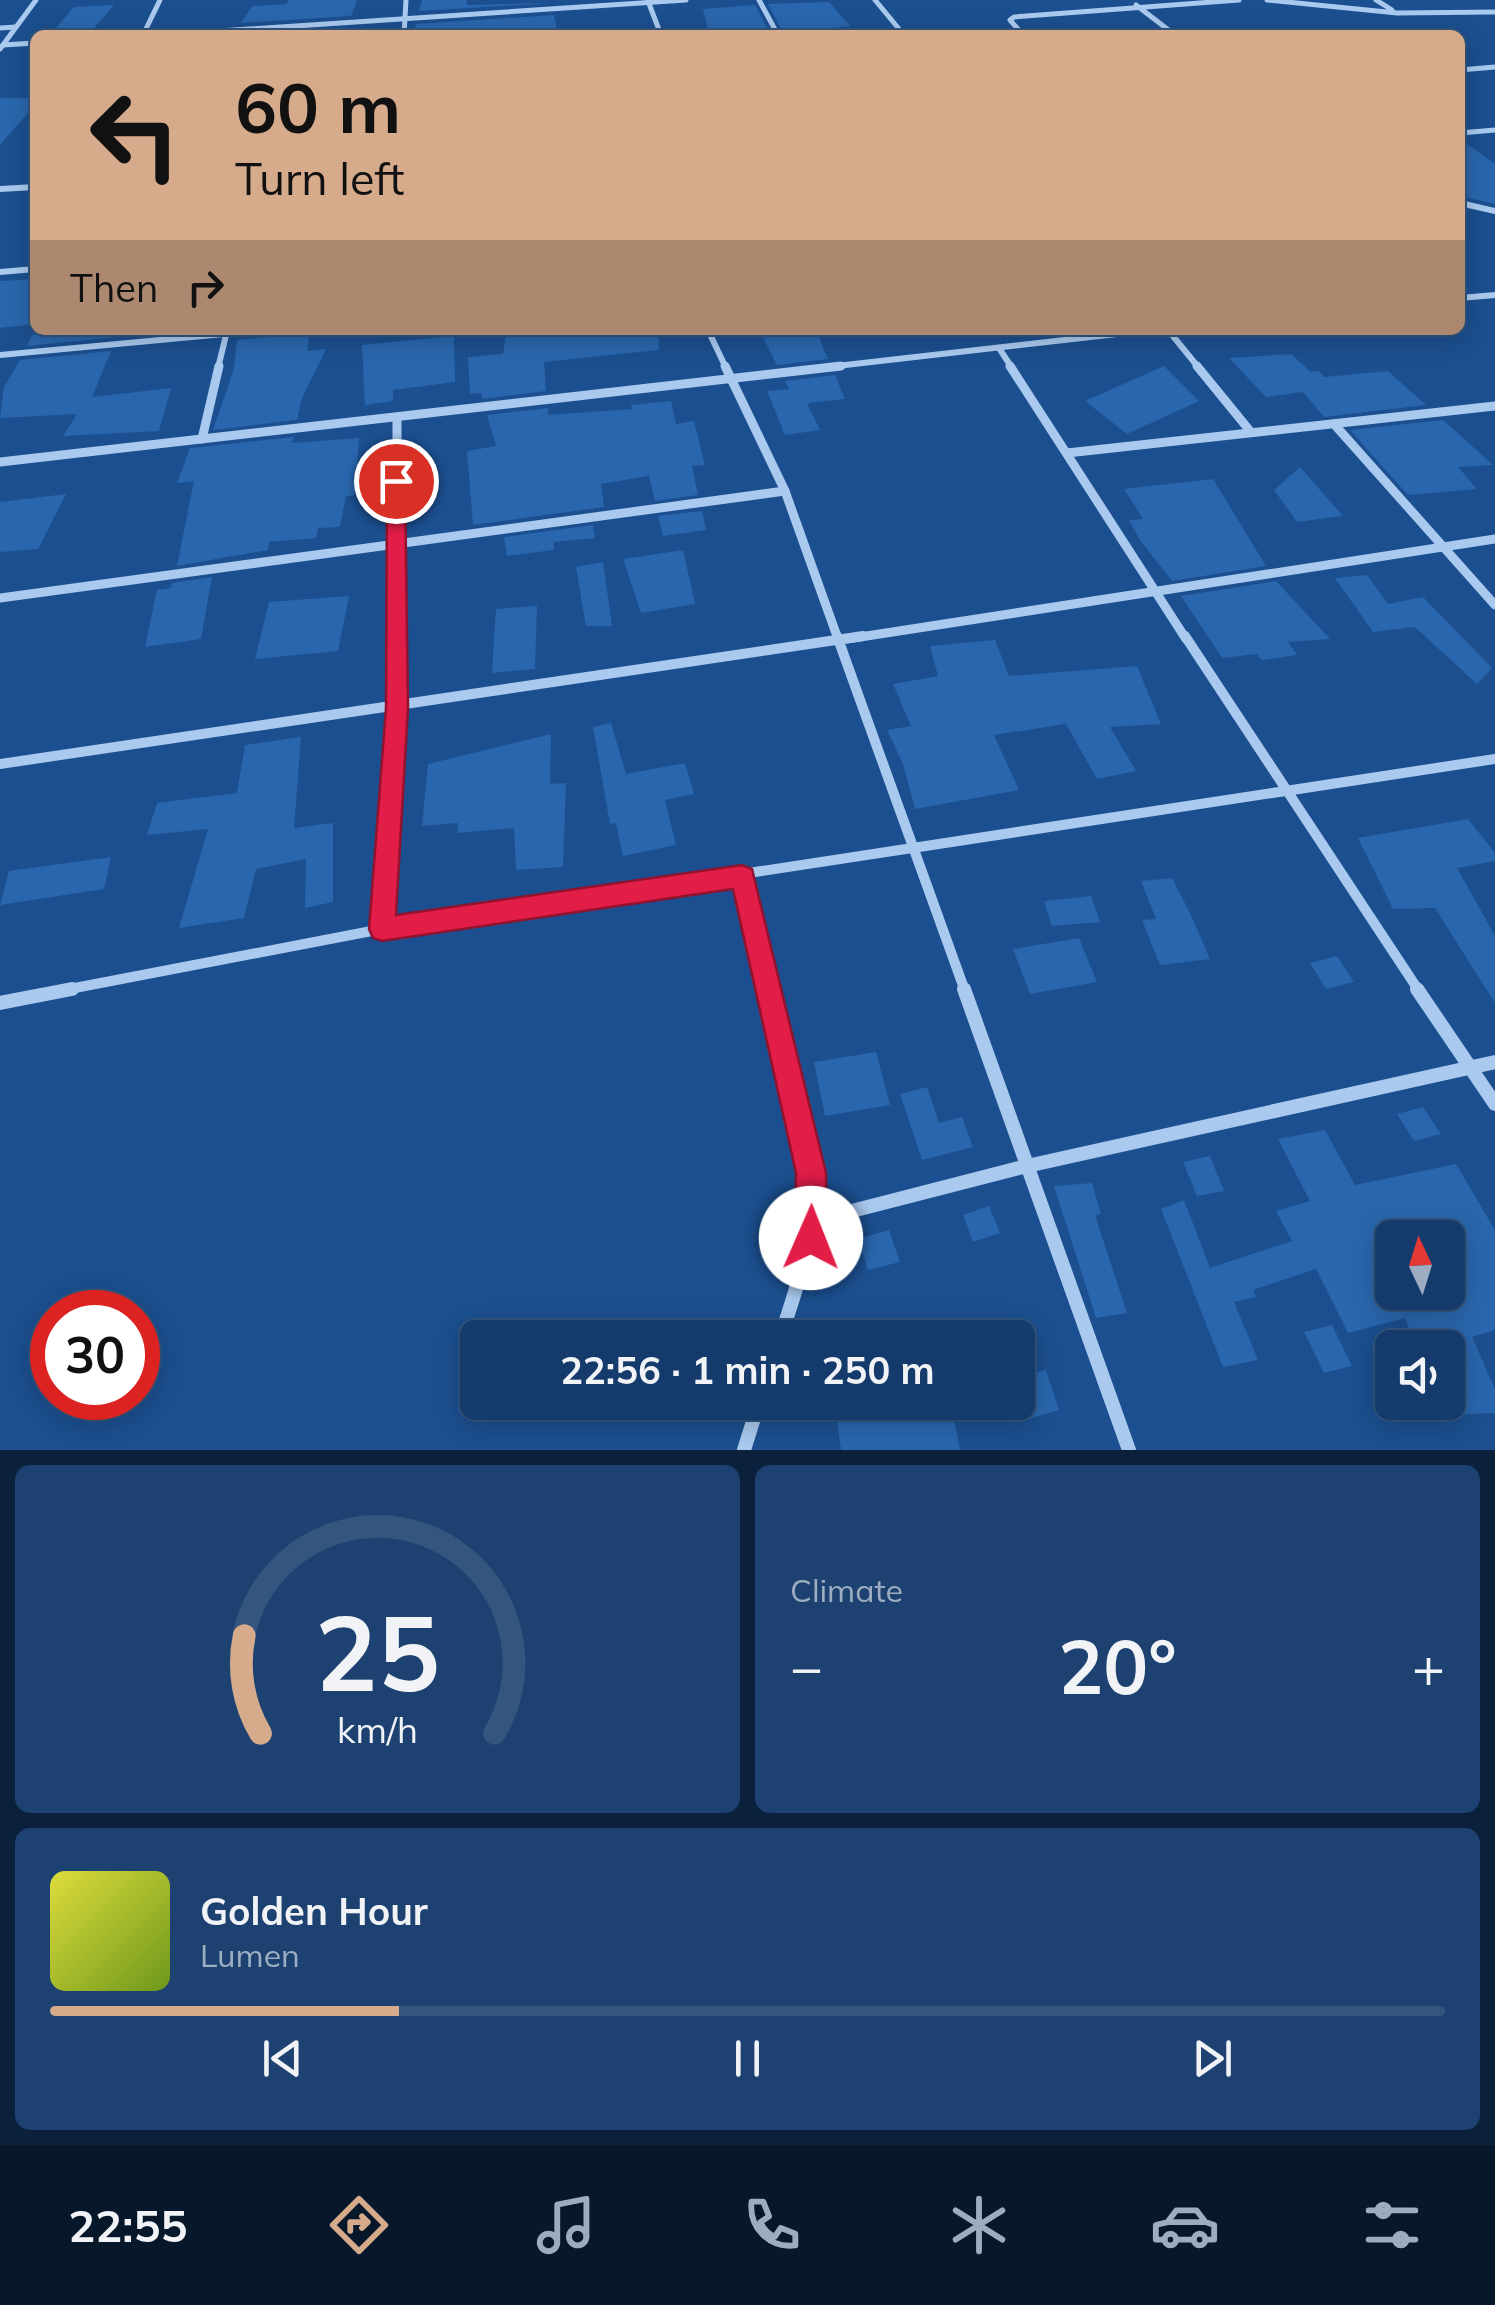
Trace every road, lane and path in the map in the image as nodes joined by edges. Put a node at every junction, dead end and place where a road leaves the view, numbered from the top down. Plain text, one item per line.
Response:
1 (36, 0) edge
2 (160, 0) edge
3 (406, 0) edge
4 (686, 0) edge
5 (759, 0) edge
6 (874, 0) edge
7 (1130, 0) edge
8 (1239, 0) edge
9 (1267, 0) edge
10 (1376, 0) edge
11 (648, 1) edge
12 (1138, 6) junction
13 (1495, 12) edge
14 (1397, 14) junction
15 (405, 19) junction
16 (0, 28) edge
17 (16, 28) junction
18 (145, 30) edge
19 (236, 30) edge
20 (404, 30) edge
21 (659, 30) edge
22 (775, 30) edge
23 (900, 30) edge
24 (1018, 30) edge
25 (1169, 30) edge
26 (30, 44) edge
27 (2, 47) edge
28 (1495, 67) edge
29 (1465, 70) edge
30 (1495, 130) edge
31 (1465, 133) edge
32 (30, 187) edge
33 (0, 190) edge
34 (1465, 204) edge
35 (1495, 211) edge
36 (30, 269) edge
37 (0, 272) edge
38 (1495, 296) edge
39 (1465, 298) edge
40 (197, 335) edge
41 (226, 335) edge
42 (710, 335) edge
43 (1110, 335) edge
44 (1172, 335) edge
45 (999, 348) junction
46 (0, 355) edge
47 (732, 378) junction
48 (1495, 406) edge
49 (397, 417) junction
50 (1334, 424) junction
51 (1250, 432) junction
52 (202, 439) junction
53 (1067, 453) junction
54 (0, 462) edge
55 (785, 491) junction
56 (1495, 539) edge
57 (395, 545) junction
58 (1442, 548) junction
59 (1157, 588) junction
60 (0, 598) edge
61 (1495, 604) edge
62 (840, 641) junction
63 (397, 708) junction
64 (1495, 760) edge
65 (0, 764) edge
66 (1285, 794) junction
67 (915, 849) junction
68 (742, 876) junction
69 (382, 929) junction
70 (0, 1003) edge
71 (1495, 1062) edge
72 (1470, 1068) junction
73 (1495, 1104) edge
74 (1027, 1166) junction
75 (813, 1221) junction
76 (786, 1320) edge
77 (753, 1420) edge
78 (744, 1450) edge
79 (1129, 1450) edge

1 - 17 street
2 - 18 street
3 - 15 street
4 - 11 street
5 - 22 street
6 - 23 street
7 - 12 street
8 - 12 street
9 - 14 street
10 - 14 street
11 - 15 street
11 - 21 street
12 - 24 street
12 - 25 street
13 - 14 street
15 - 19 street
15 - 20 street
16 - 17 street
17 - 27 street
26 - 27 street
28 - 29 street
30 - 31 street
32 - 33 street
34 - 35 street
36 - 37 street
38 - 39 street
40 - 46 street
41 - 52 street
42 - 47 street
43 - 45 street
44 - 51 street
45 - 47 street
45 - 53 street
47 - 49 street
47 - 55 street
48 - 50 street
49 - 52 street
49 - 57 street
50 - 51 street
50 - 58 street
51 - 53 street
52 - 54 street
53 - 59 street
55 - 57 street
55 - 62 street
56 - 58 street
57 - 60 street
57 - 63 street
58 - 59 street
58 - 61 street
59 - 62 street
59 - 66 street
62 - 63 street
62 - 67 street
63 - 65 street
63 - 69 street
64 - 66 street
66 - 67 street
66 - 72 street
67 - 68 street
67 - 74 street
68 - 69 street
68 - 75 street
69 - 70 street
71 - 72 street
72 - 73 street
72 - 74 street
74 - 75 street
74 - 79 street
75 - 76 street
77 - 78 street

